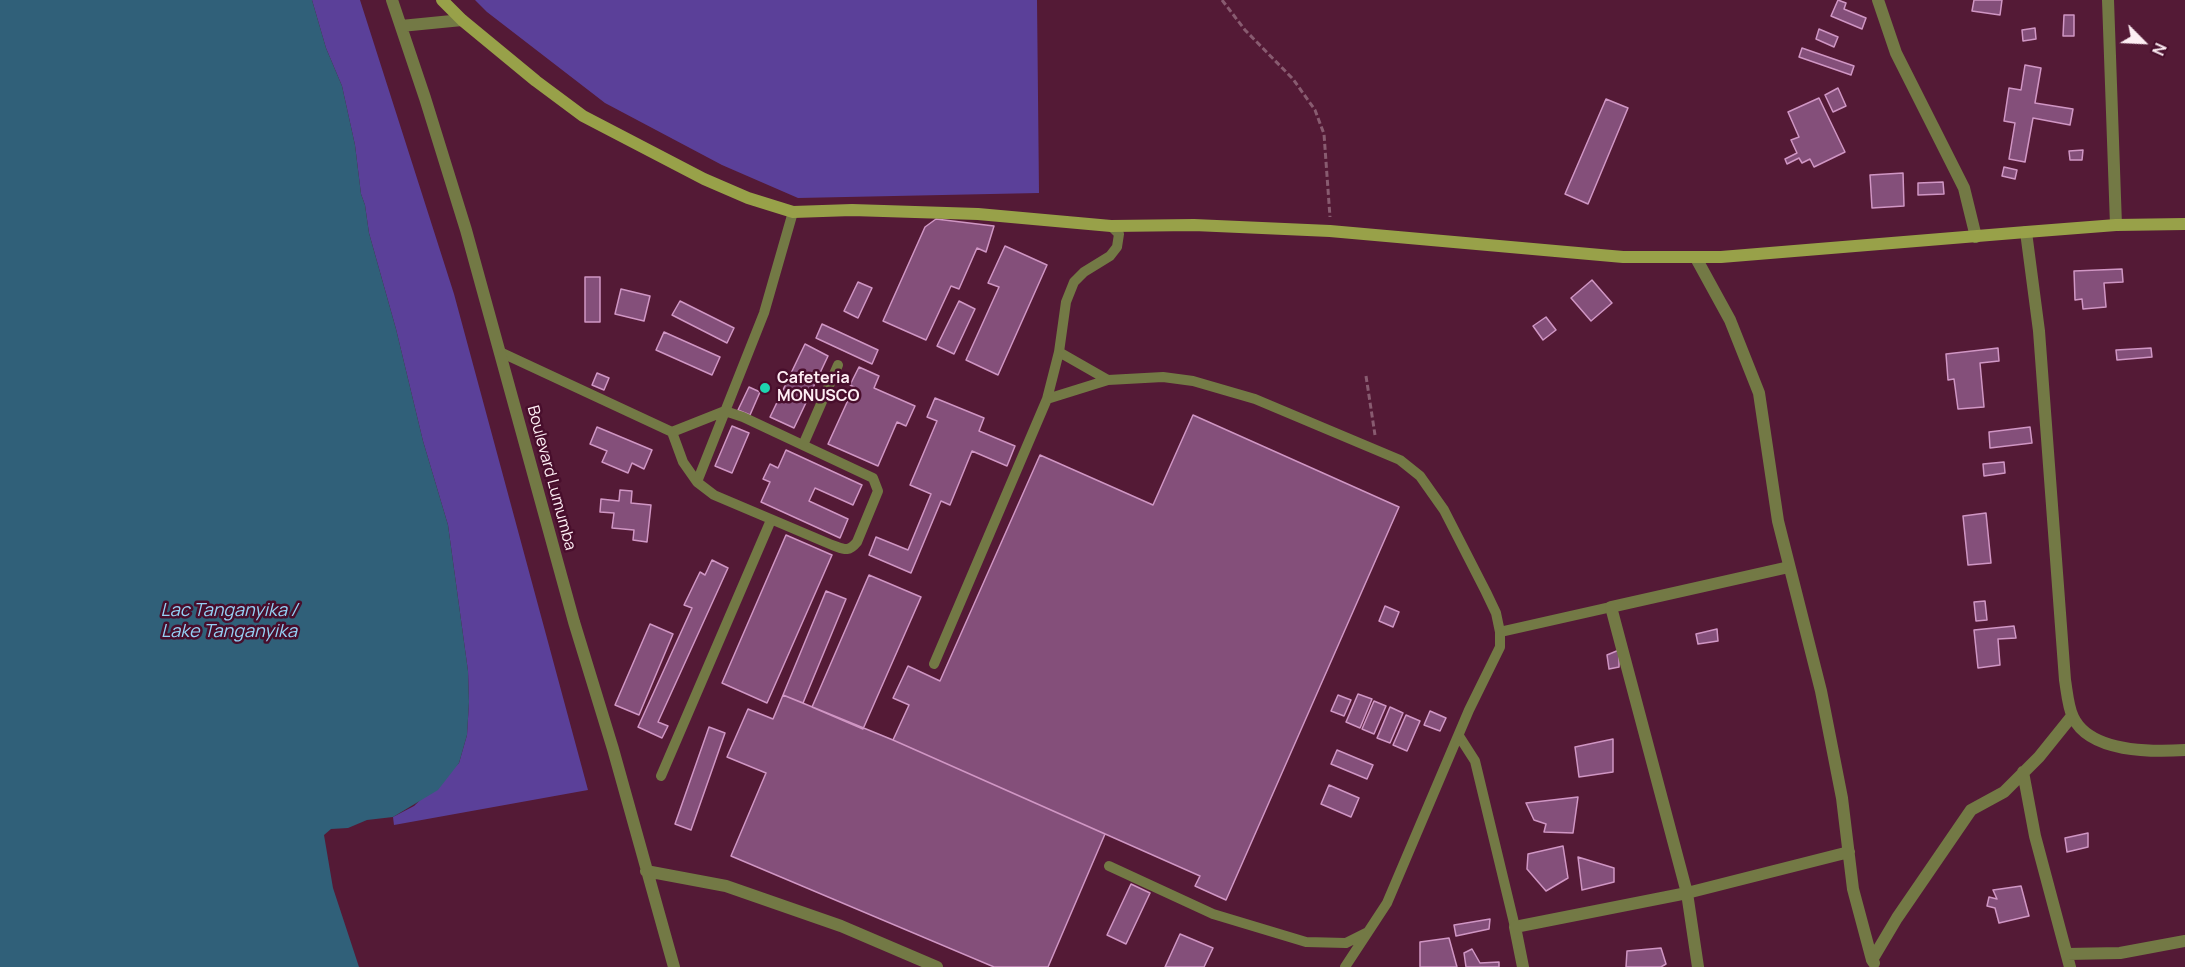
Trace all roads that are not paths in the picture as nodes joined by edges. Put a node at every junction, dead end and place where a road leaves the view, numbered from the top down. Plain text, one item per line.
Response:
1 (392, 0) edge
2 (442, 0) edge
3 (1878, 0) edge
4 (2108, 0) edge
5 (462, 20) junction
6 (401, 26) junction
7 (793, 212) junction
8 (2185, 224) edge
9 (2116, 225) junction
10 (1111, 226) junction
11 (2026, 232) junction
12 (1976, 237) junction
13 (1696, 258) junction
14 (500, 352) junction
15 (1059, 352) junction
16 (838, 365) dead end
17 (1108, 380) junction
18 (1047, 399) junction
19 (725, 411) junction
20 (672, 432) junction
21 (803, 444) junction
22 (696, 482) junction
23 (771, 520) junction
24 (1789, 567) junction
25 (1611, 607) junction
26 (1500, 632) junction
27 (934, 664) dead end
28 (2072, 716) junction
29 (1459, 736) junction
30 (2185, 750) edge
31 (2023, 772) junction
32 (661, 776) dead end
33 (1849, 852) junction
34 (1109, 866) dead end
35 (646, 871) junction
36 (1687, 893) junction
37 (1515, 927) junction
38 (1368, 932) junction
39 (2185, 941) edge
40 (2069, 961) edge
41 (1874, 963) edge
42 (674, 967) edge
43 (937, 967) edge
44 (1345, 967) edge
45 (1523, 967) edge
46 (1698, 967) edge

1 - 6 street, Boulevard Lumumba
2 - 5 street
3 - 12 street
4 - 9 street
5 - 6 street
5 - 7 street
6 - 14 street, Boulevard Lumumba
7 - 10 street
7 - 19 lane
8 - 9 street
9 - 11 street
10 - 13 street
10 - 15 lane
11 - 12 street
11 - 28 street
12 - 13 street
13 - 24 street
14 - 20 lane
14 - 35 street, Boulevard Lumumba
15 - 17 lane
15 - 18 lane
16 - 21 lane
17 - 18 lane
17 - 26 lane
18 - 27 lane
19 - 20 lane
19 - 21 lane
19 - 22 lane
20 - 22 lane
21 - 23 lane
22 - 23 lane
23 - 32 lane
24 - 25 street
24 - 33 street
25 - 26 lane
25 - 36 street
26 - 29 lane
28 - 30 street
28 - 31 street
29 - 37 lane
29 - 38 lane
31 - 40 street
31 - 41 street
33 - 36 street
33 - 41 street
34 - 38 lane
35 - 42 street, Boulevard Lumumba
35 - 43 street
36 - 37 street
36 - 46 street
37 - 45 street
38 - 44 lane
39 - 40 street

